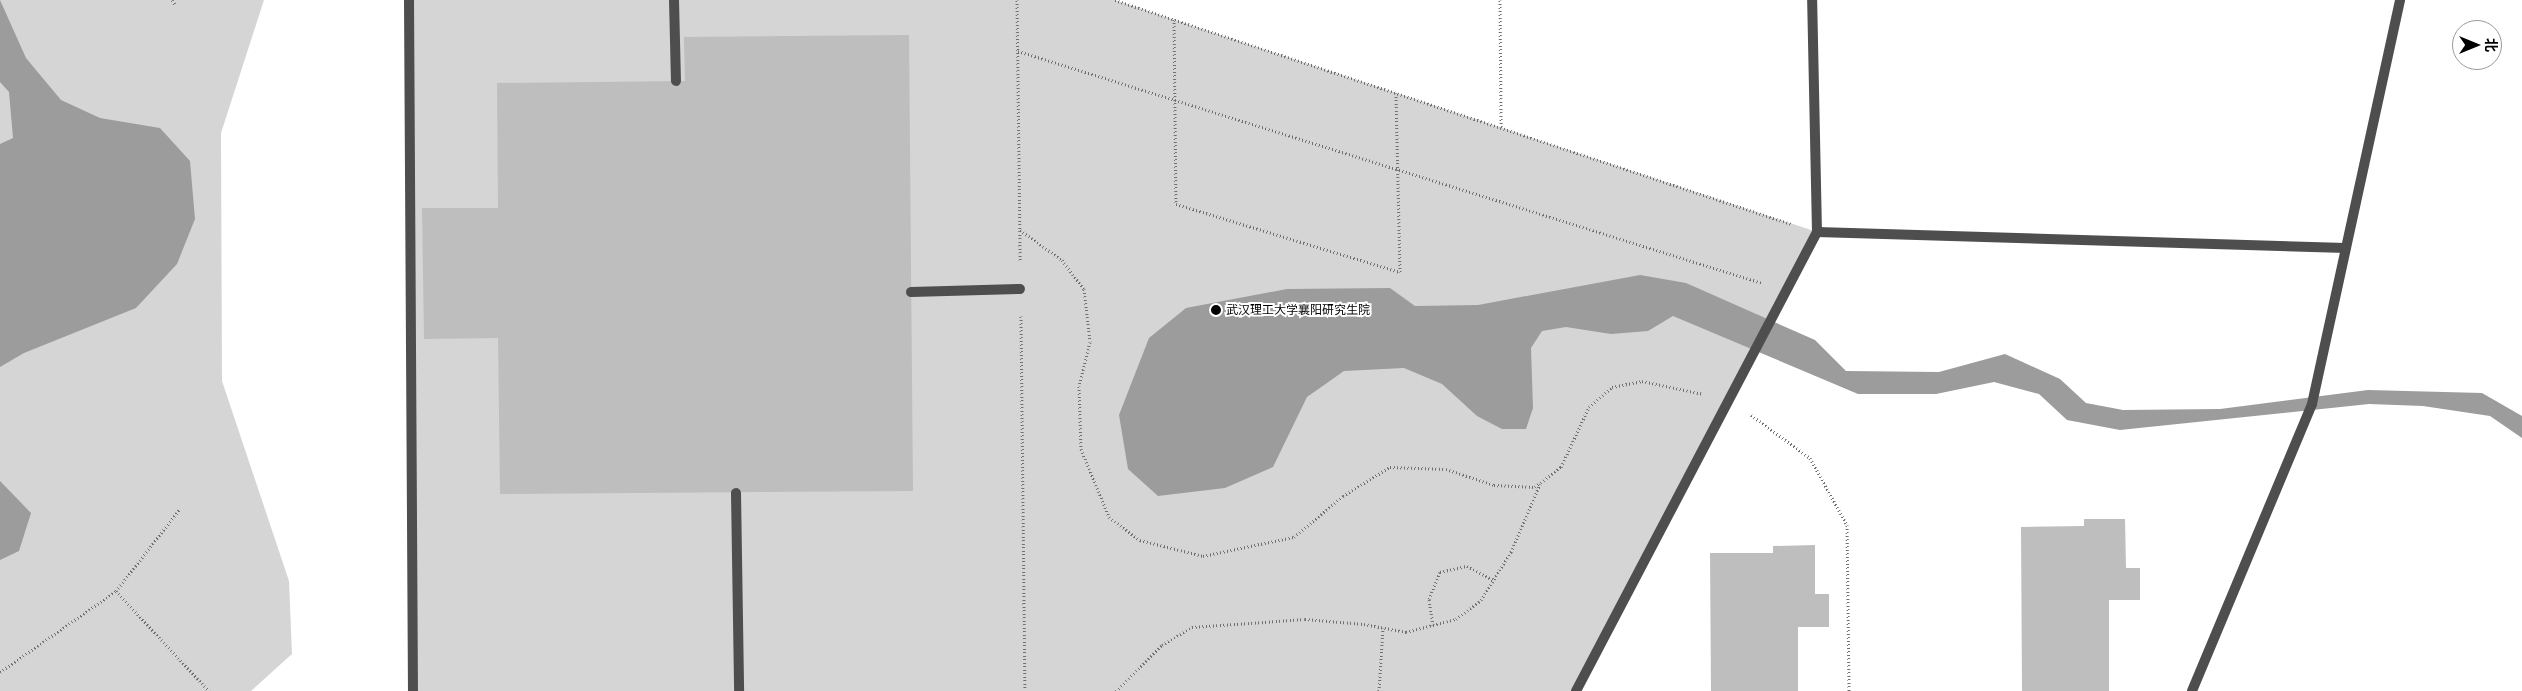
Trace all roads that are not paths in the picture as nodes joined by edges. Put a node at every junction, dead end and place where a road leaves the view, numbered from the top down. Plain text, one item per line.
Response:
1 (409, 0) edge
2 (674, 0) edge
3 (1812, 0) edge
4 (2400, 0) edge
5 (676, 81) dead end
6 (1817, 232) junction
7 (2346, 248) junction
8 (1020, 289) road end
9 (911, 292) dead end
10 (736, 492) dead end
11 (413, 691) edge
12 (739, 691) edge
13 (1576, 691) edge
14 (2192, 691) edge

1 - 11 street
2 - 5 street
3 - 6 street
4 - 7 street
6 - 7 street
6 - 13 street
7 - 14 street
8 - 9 street
10 - 12 street

